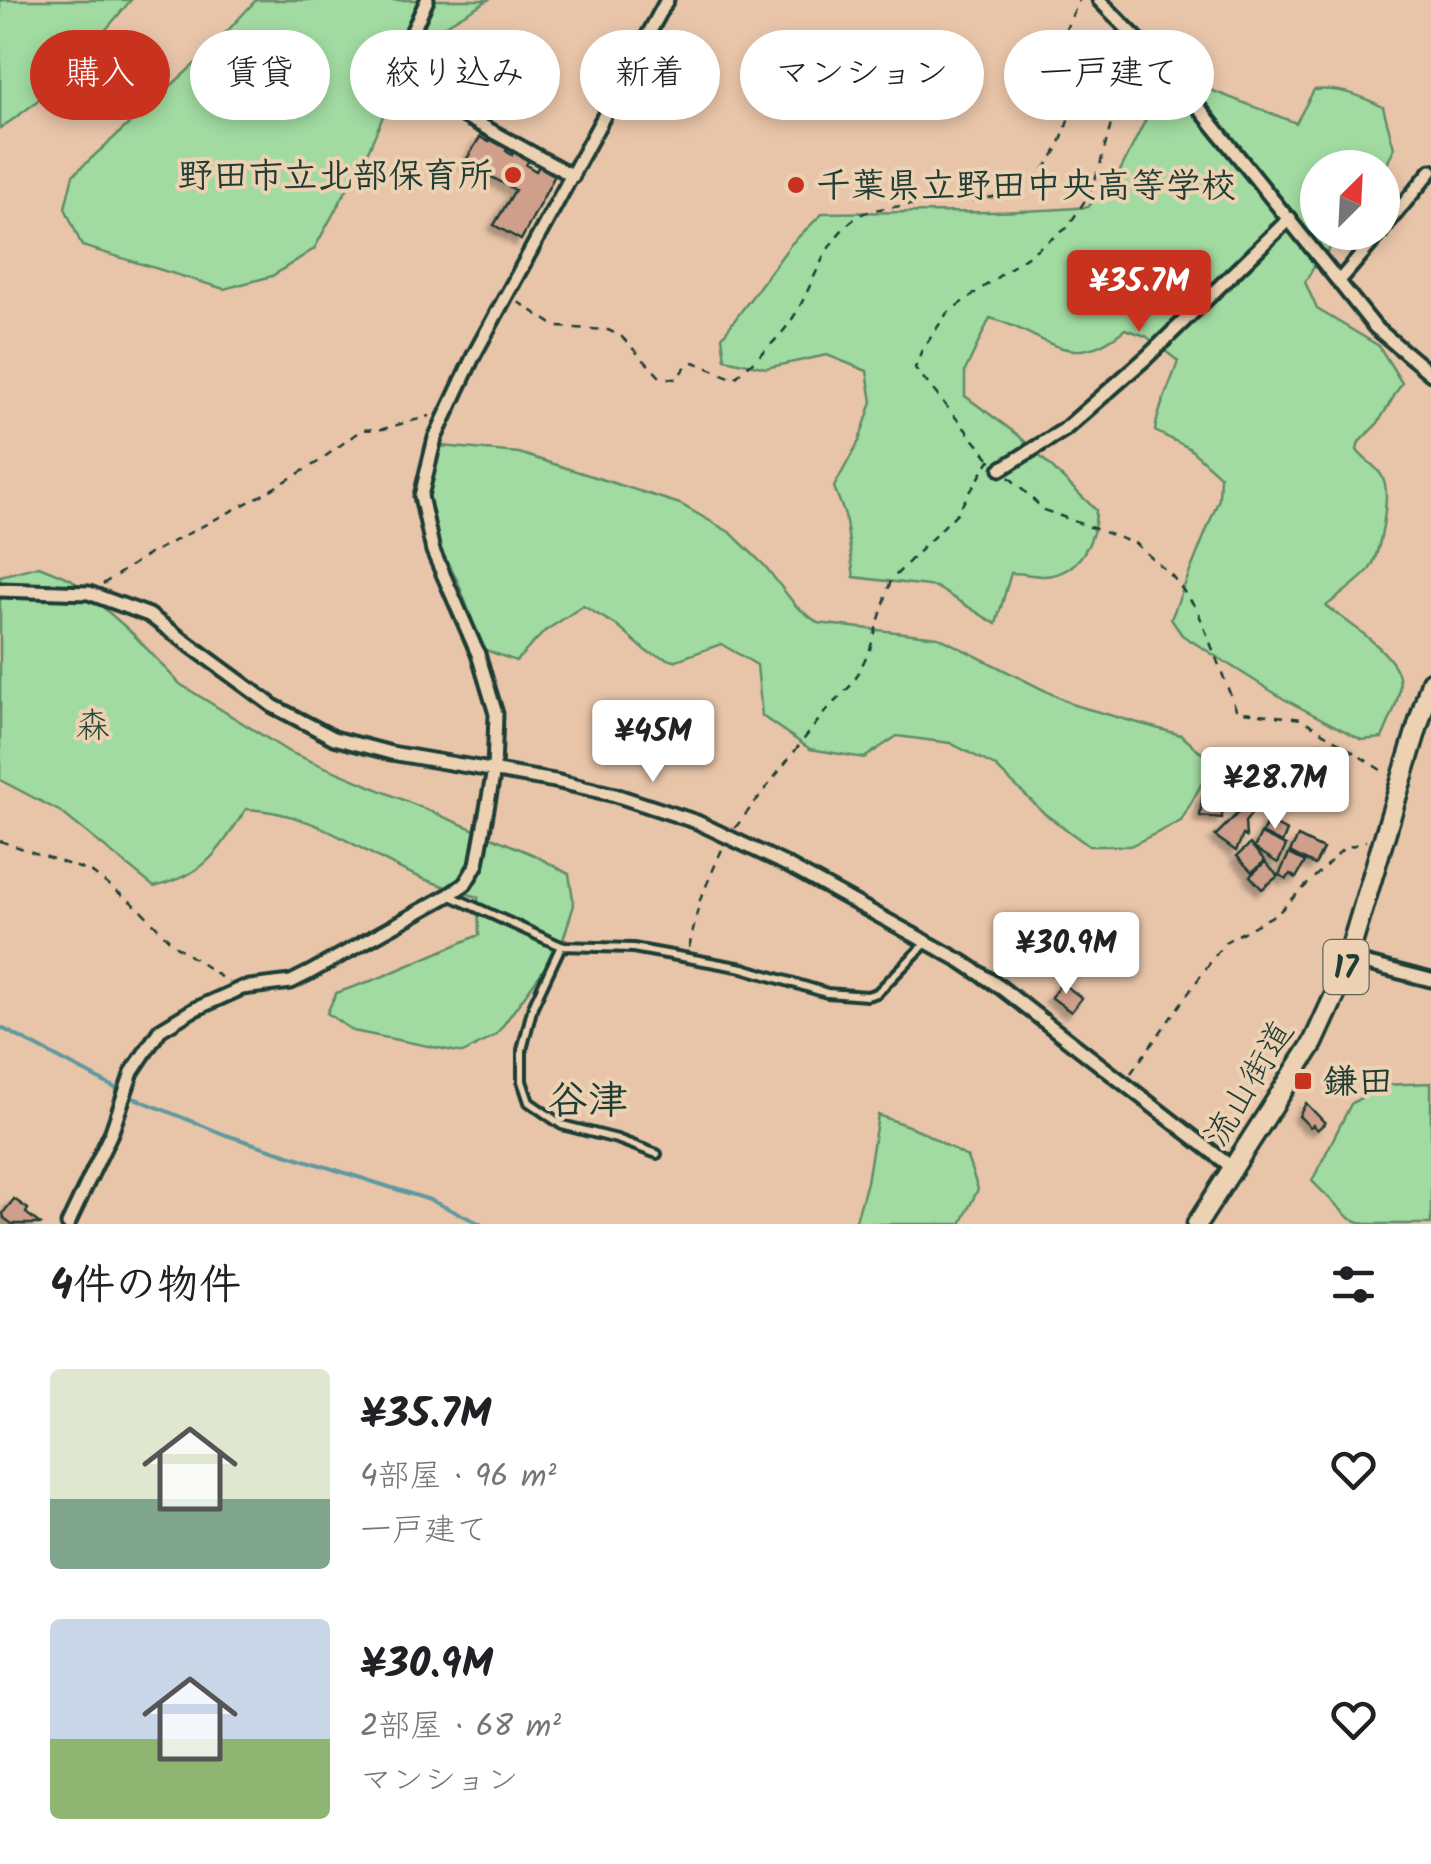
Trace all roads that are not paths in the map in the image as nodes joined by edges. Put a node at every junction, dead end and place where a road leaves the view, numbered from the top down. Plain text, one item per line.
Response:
1 (427, 0) edge
2 (667, 0) edge
3 (1099, 0) edge
4 (1431, 171) edge
5 (573, 176) junction
6 (1400, 209) edge
7 (1290, 218) junction
8 (1366, 250) edge
9 (1339, 281) junction
10 (1431, 374) edge
11 (1001, 469) road end
12 (0, 590) edge
13 (1431, 682) edge
14 (494, 770) junction
15 (449, 895) junction
16 (926, 942) junction
17 (561, 946) junction
18 (1349, 959) junction
19 (1431, 980) edge
20 (657, 1154) dead end
21 (1234, 1169) junction
22 (68, 1224) edge
23 (1197, 1224) edge

1 - 5 street
2 - 5 street
3 - 7 street
4 - 6 street
5 - 14 street
7 - 9 street
7 - 11 street
8 - 9 street
9 - 10 street
12 - 14 street
13 - 18 main road, 流山街道 / 17
14 - 15 street
14 - 16 street
15 - 17 lane
15 - 22 street
16 - 17 lane
16 - 21 street
17 - 20 lane
18 - 19 street
18 - 21 main road, 流山街道 / 17
21 - 23 main road, 流山街道 / 17

